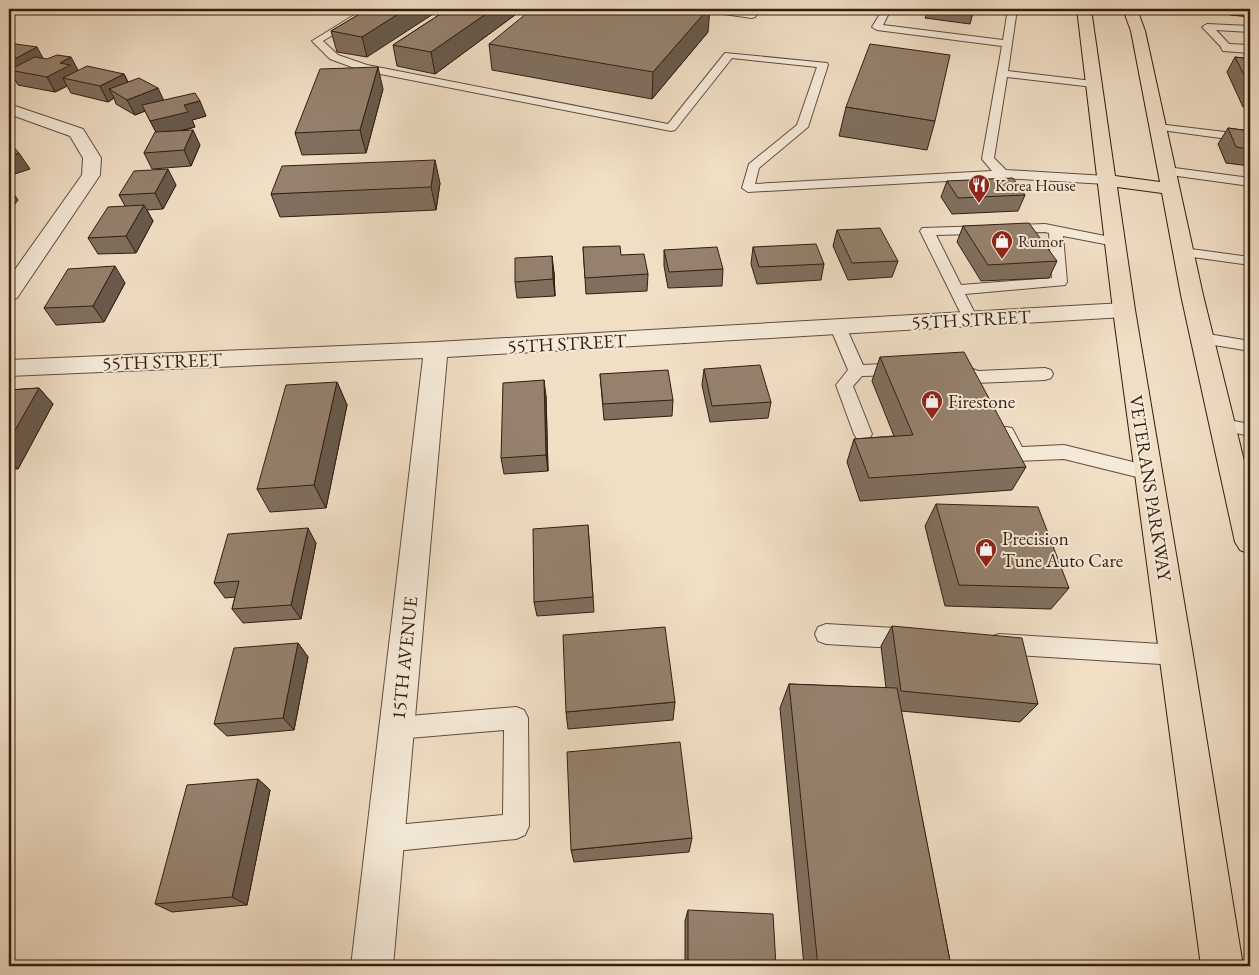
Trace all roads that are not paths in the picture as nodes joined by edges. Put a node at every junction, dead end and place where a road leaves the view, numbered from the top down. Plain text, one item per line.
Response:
1 (370, 9) edge
2 (710, 9) edge
3 (756, 9) edge
4 (887, 9) edge
5 (1013, 9) edge
6 (1084, 9) edge
7 (1130, 9) edge
8 (1250, 29) edge
9 (1007, 44) junction
10 (1228, 48) joint
11 (1250, 48) edge
12 (1002, 73) junction
13 (1093, 84) junction
14 (9, 109) edge
15 (1158, 127) junction
16 (1250, 140) edge
17 (1002, 174) junction
18 (1106, 180) junction
19 (1168, 180) junction
20 (1250, 182) edge
21 (1056, 230) junction
22 (1115, 242) junction
23 (1183, 252) junction
24 (1250, 261) edge
25 (956, 290) junction
26 (9, 293) edge
27 (1124, 310) junction
28 (970, 319) junction
29 (838, 327) junction
30 (1202, 338) junction
31 (1250, 346) edge
32 (436, 350) junction
33 (942, 367) edge
34 (9, 368) edge
35 (913, 368) edge
36 (857, 371) junction
37 (1045, 374) dead end
38 (976, 377) junction
39 (985, 394) edge
40 (999, 420) edge
41 (1223, 425) junction
42 (1250, 430) edge
43 (863, 434) dead end
44 (1149, 473) junction
45 (1250, 542) edge
46 (826, 634) dead end
47 (933, 640) edge
48 (982, 643) edge
49 (1177, 655) junction
50 (397, 728) junction
51 (386, 839) junction
52 (372, 966) edge
53 (1222, 966) edge

1 - 17 lane
2 - 3 lane
4 - 9 lane
5 - 9 lane
6 - 13 main road, VETERANS PARKWAY
7 - 15 main road
8 - 10 lane
9 - 12 lane
10 - 11 street
12 - 13 lane
12 - 17 lane
13 - 18 main road, VETERANS PARKWAY
14 - 26 street
15 - 16 lane
15 - 19 main road
17 - 18 lane
18 - 19 main road
18 - 22 main road, VETERANS PARKWAY
19 - 20 lane
19 - 23 main road
21 - 22 lane
21 - 25 lane
21 - 25 lane
22 - 27 main road, VETERANS PARKWAY
23 - 24 lane
23 - 30 main road
25 - 28 lane
27 - 28 street, 55TH STREET
27 - 44 main road, VETERANS PARKWAY
28 - 29 street, 55TH STREET
29 - 32 street, 55TH STREET
29 - 36 lane
30 - 31 lane
30 - 41 main road
32 - 34 street, 55TH STREET
32 - 50 street, 15TH AVENUE
33 - 38 lane
35 - 36 lane
36 - 43 lane
37 - 38 lane
38 - 39 lane
40 - 44 lane
41 - 42 lane
41 - 45 main road
44 - 49 main road, VETERANS PARKWAY
46 - 47 lane
48 - 49 lane
49 - 53 main road, VETERANS PARKWAY
50 - 51 street, 15TH AVENUE
50 - 51 lane
51 - 52 street, 15TH AVENUE

